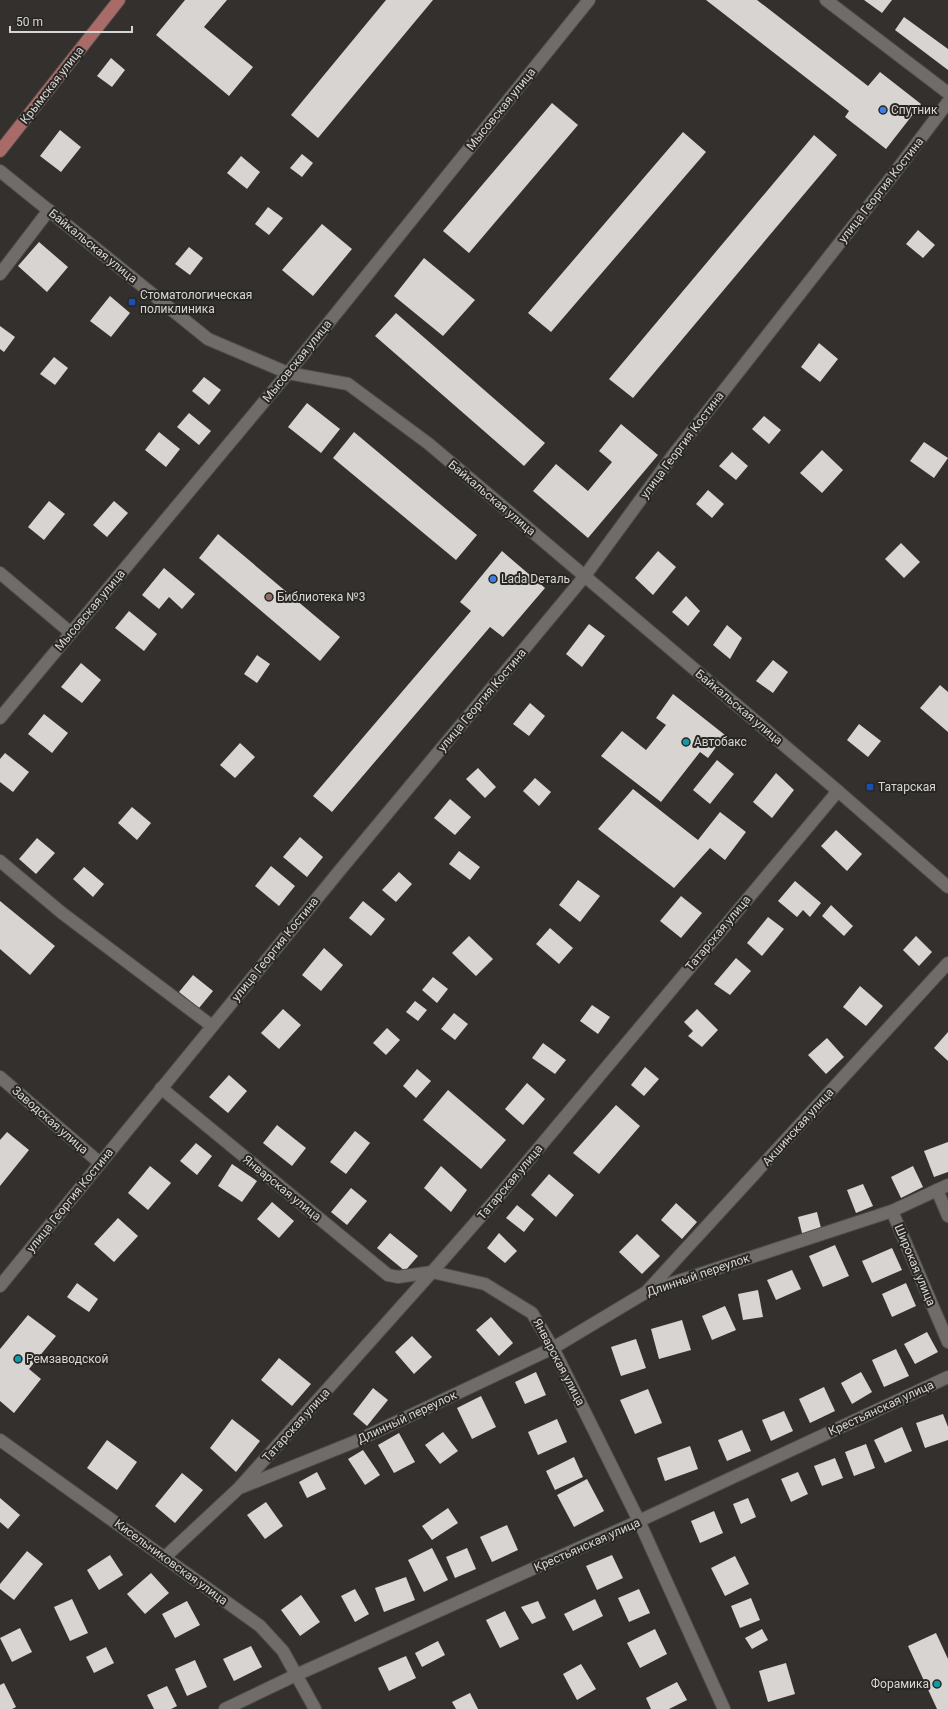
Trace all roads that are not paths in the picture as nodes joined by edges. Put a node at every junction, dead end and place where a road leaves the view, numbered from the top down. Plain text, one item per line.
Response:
1 (119, 0) edge
2 (589, 0) edge
3 (826, 0) edge
4 (948, 93) edge
5 (948, 102) edge
6 (0, 151) edge
7 (0, 170) edge
8 (49, 210) junction
9 (0, 274) edge
10 (288, 373) junction
11 (0, 573) edge
12 (584, 577) junction
13 (71, 633) junction
14 (0, 718) edge
15 (838, 791) junction
16 (0, 861) edge
17 (948, 887) edge
18 (948, 963) edge
19 (212, 1026) junction
20 (0, 1078) edge
21 (161, 1088) junction
22 (100, 1163) junction
23 (942, 1187) edge
24 (892, 1210) junction
25 (948, 1216) edge
26 (432, 1272) junction
27 (0, 1286) edge
28 (648, 1291) junction
29 (948, 1342) edge
30 (553, 1348) junction
31 (948, 1377) edge
32 (0, 1440) edge
33 (239, 1488) junction
34 (639, 1522) junction
35 (165, 1557) junction
36 (296, 1675) junction
37 (225, 1709) edge
38 (315, 1709) edge
39 (724, 1709) edge

1 - 6 main road, Крымская улица
2 - 10 street, Мысовская улица
3 - 4 street
5 - 12 street, улица Георгия Костина
7 - 8 street, Байкальская улица
8 - 9 street
8 - 10 street, Байкальская улица
10 - 12 street, Байкальская улица
10 - 13 street, Мысовская улица
11 - 13 street
12 - 15 street, Байкальская улица
12 - 19 street, улица Георгия Костина
13 - 14 street, Мысовская улица
15 - 17 street, Байкальская улица
15 - 26 street, Татарская улица
16 - 19 street
18 - 28 street, Акшинская улица
19 - 21 street, улица Георгия Костина
20 - 22 street, Заводская улица
21 - 22 street, улица Георгия Костина
21 - 26 street, Январская улица
22 - 27 street, улица Георгия Костина
23 - 24 street, Длинный переулок
23 - 25 street
24 - 28 street, Длинный переулок
24 - 29 street, Широкая улица
26 - 30 street, Январская улица
26 - 33 street, Татарская улица
28 - 30 street, Длинный переулок
30 - 33 street, Длинный переулок
30 - 34 street, Январская улица
31 - 34 street, Крестьянская улица
32 - 35 street, Кисельниковская улица
33 - 35 street, Татарская улица
34 - 36 street, Крестьянская улица
34 - 39 street, Январская улица
35 - 36 street, Кисельниковская улица
36 - 37 street, Крестьянская улица
36 - 38 street, Кисельниковская улица

